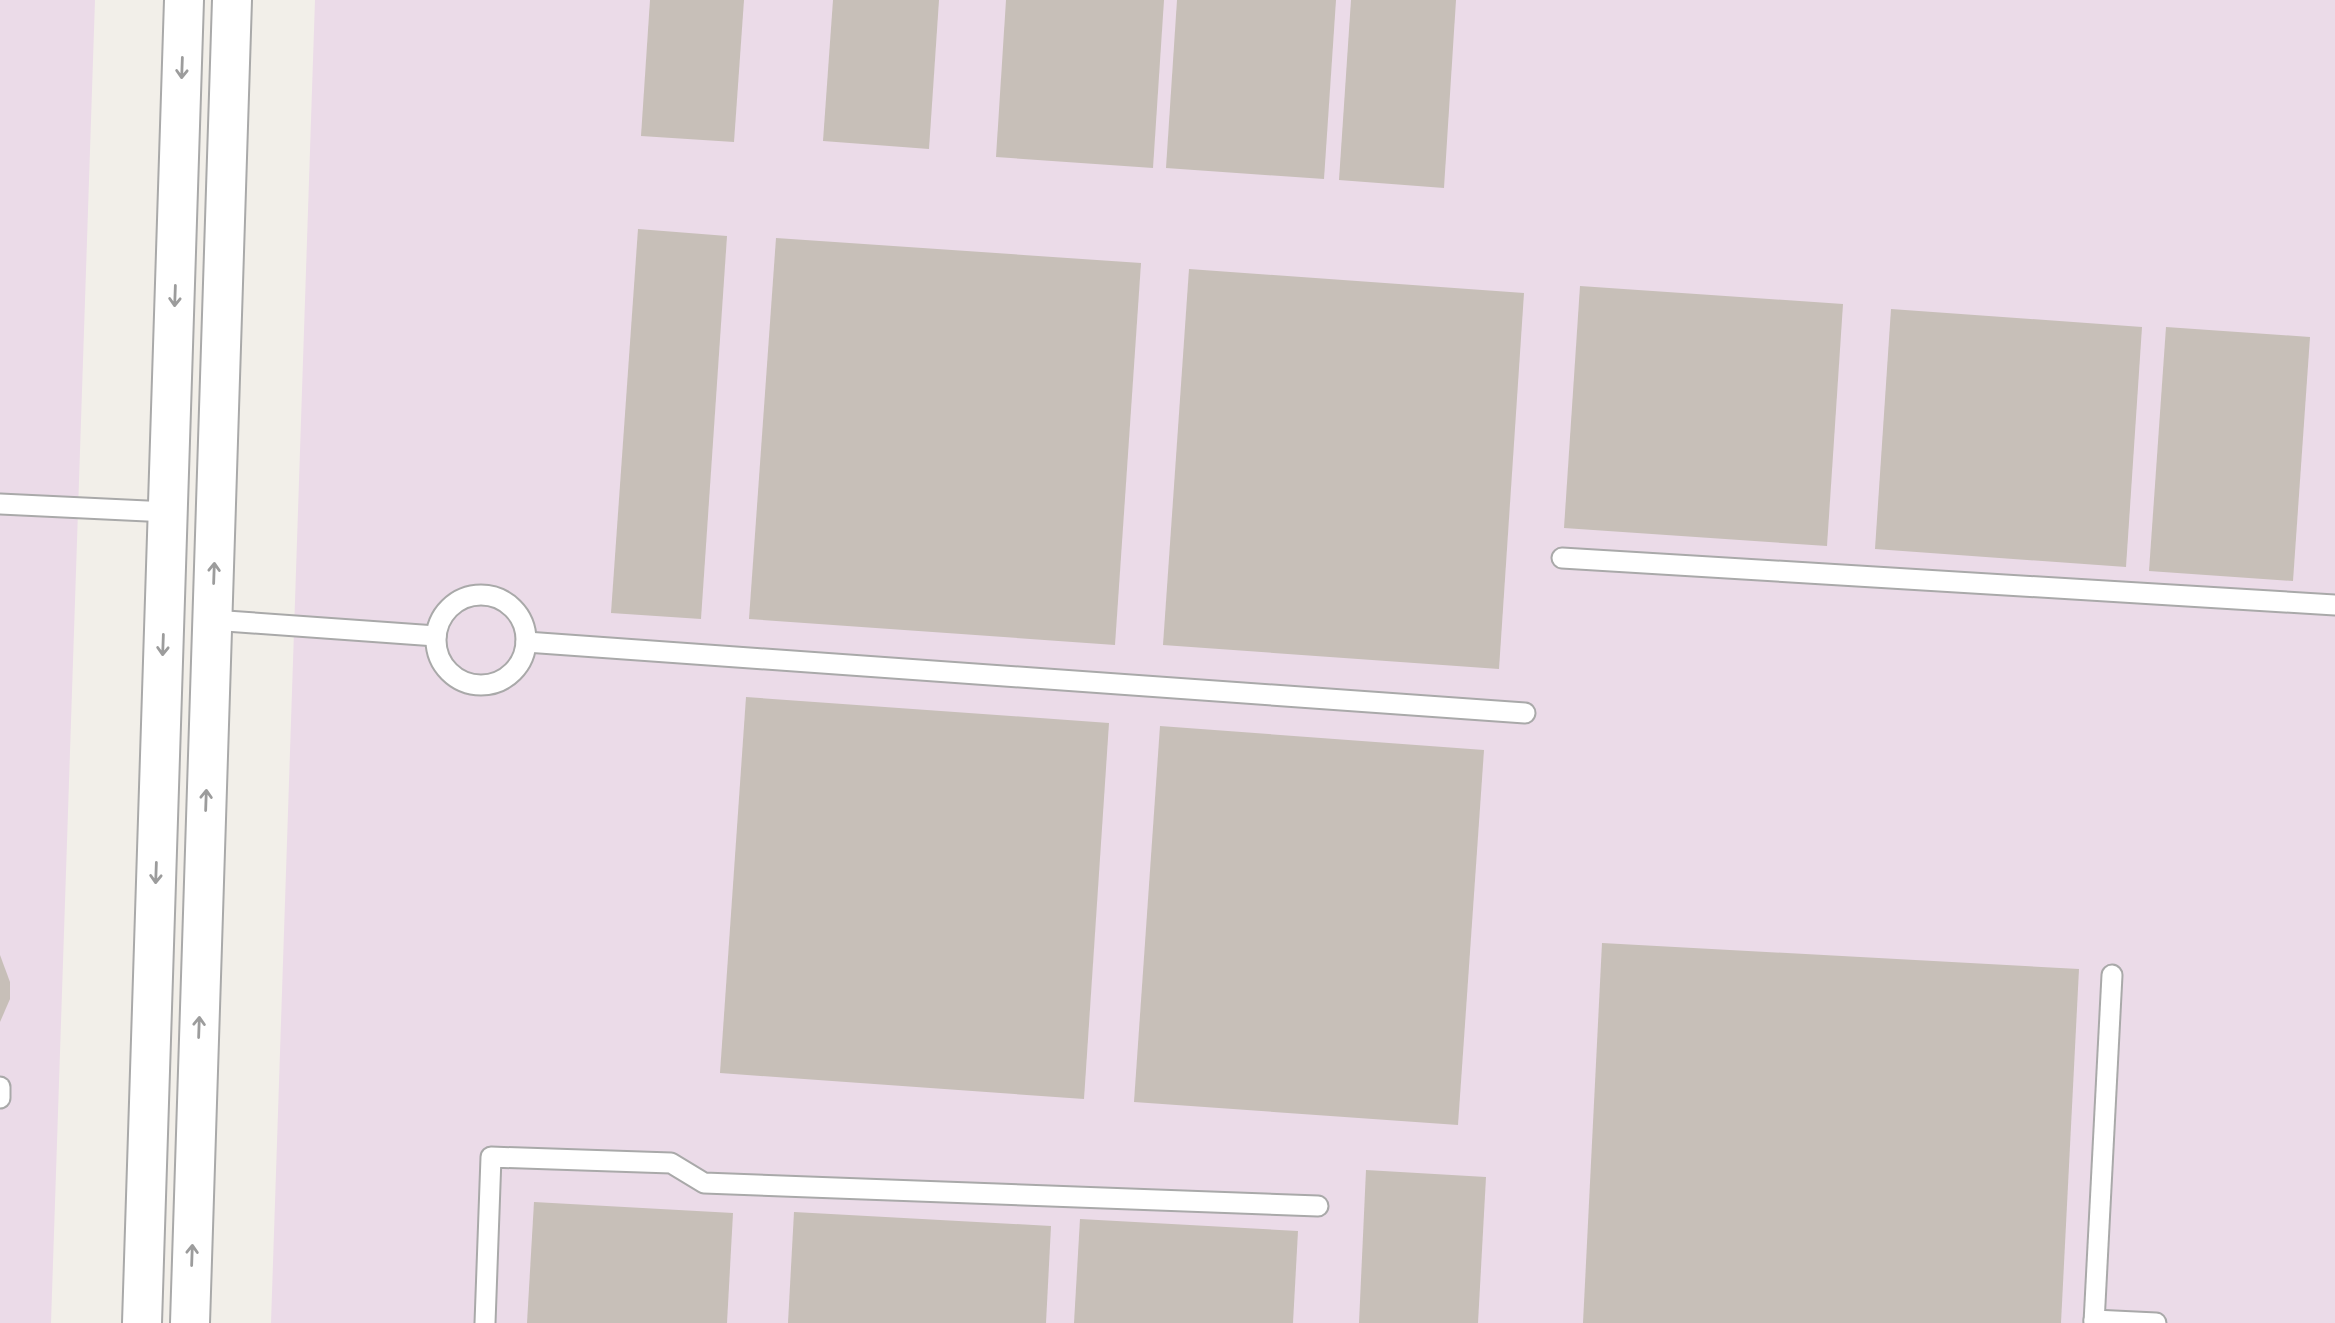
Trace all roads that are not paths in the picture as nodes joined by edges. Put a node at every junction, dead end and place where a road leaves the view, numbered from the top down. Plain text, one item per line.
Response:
1 (184, 0) edge
2 (232, 0) edge
3 (0, 504) edge
4 (168, 512) junction
5 (1562, 558) dead end
6 (2335, 605) edge
7 (212, 620) junction
8 (436, 636) junction
9 (526, 642) junction
10 (1525, 713) dead end
11 (2112, 975) dead end
12 (0, 1087) edge
13 (0, 1098) edge
14 (1318, 1206) dead end
15 (2094, 1321) edge
16 (142, 1323) edge
17 (190, 1323) edge
18 (485, 1323) edge
19 (2156, 1323) edge

1 -> 4 street
7 -> 2 street
3 - 4 lane
4 -> 16 street
5 - 6 lane
7 - 8 lane
17 -> 7 street
8 - 9 lane
8 - 9 lane
9 - 10 lane
11 - 15 lane
12 - 13 lane
14 - 18 lane
15 - 19 lane

